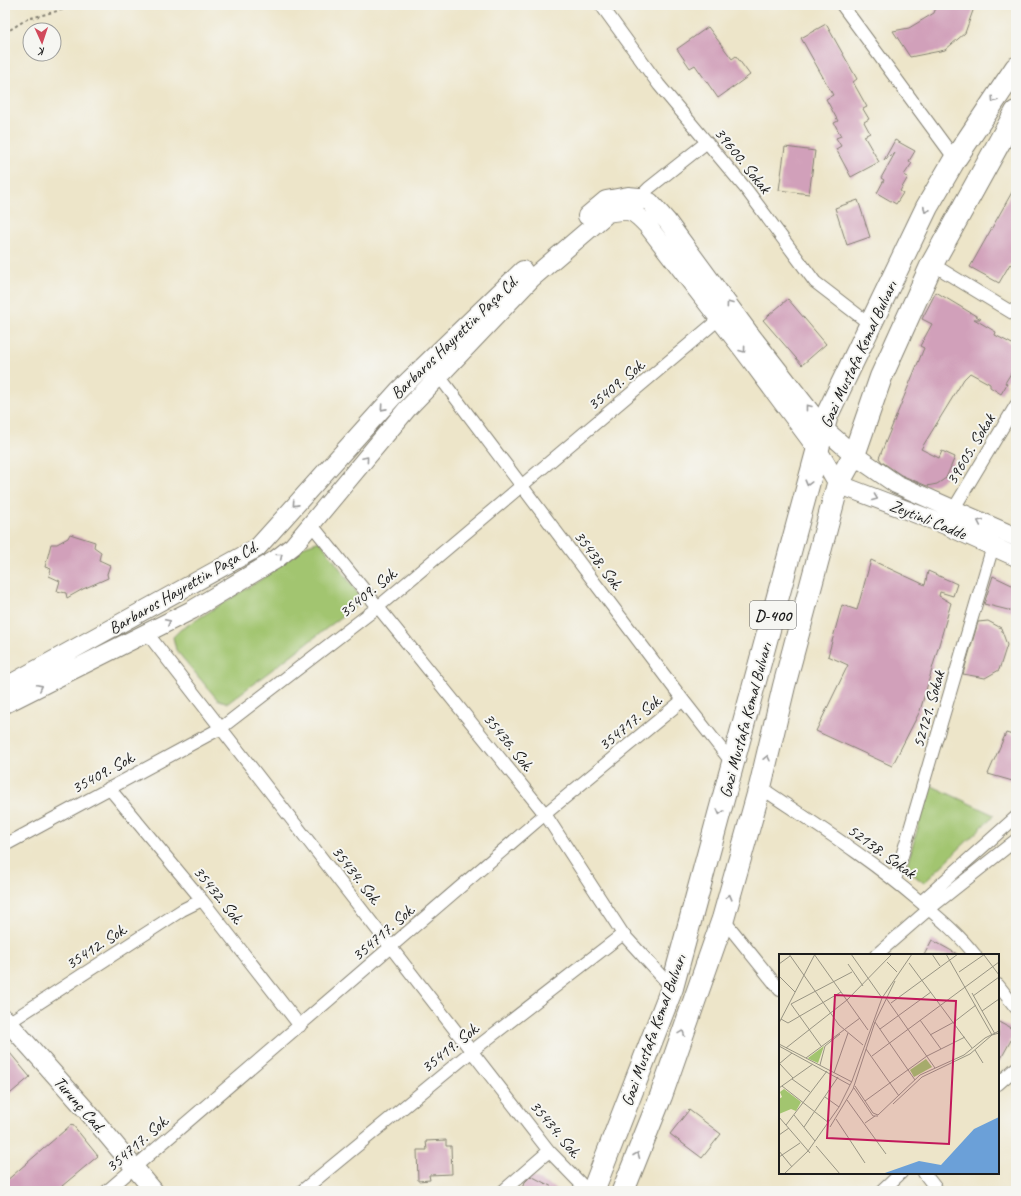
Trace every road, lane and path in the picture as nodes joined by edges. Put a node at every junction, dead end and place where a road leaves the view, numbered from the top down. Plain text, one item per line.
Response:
1 (80, 5) edge
2 (601, 5) edge
3 (842, 5) edge
4 (5, 33) edge
5 (1016, 68) edge
6 (1014, 118) edge
7 (707, 142) junction
8 (955, 159) junction
9 (634, 204) junction
10 (932, 264) junction
11 (1016, 315) edge
12 (719, 319) junction
13 (871, 325) junction
14 (439, 376) junction
15 (1016, 405) edge
16 (823, 428) junction
17 (818, 450) junction
18 (854, 455) junction
19 (838, 484) junction
20 (521, 485) junction
21 (953, 510) junction
22 (311, 524) junction
23 (1016, 538) edge
24 (992, 546) junction
25 (1016, 557) edge
26 (378, 607) junction
27 (147, 633) junction
28 (5, 687) edge
29 (683, 700) junction
30 (5, 704) edge
31 (221, 728) junction
32 (733, 764) junction
33 (760, 787) junction
34 (110, 788) junction
35 (545, 814) junction
36 (1016, 817) edge
37 (1016, 840) edge
38 (5, 845) edge
39 (895, 880) junction
40 (202, 900) junction
41 (925, 906) junction
42 (723, 919) junction
43 (623, 934) junction
44 (391, 948) junction
45 (877, 954) edge
46 (974, 954) edge
47 (999, 986) edge
48 (672, 988) junction
49 (779, 989) edge
50 (1016, 1008) edge
51 (6, 1022) edge
52 (300, 1026) junction
53 (472, 1051) junction
54 (1016, 1068) edge
55 (999, 1083) edge
56 (549, 1151) junction
57 (134, 1168) junction
58 (899, 1174) edge
59 (925, 1174) edge
60 (107, 1191) edge
61 (154, 1191) edge
62 (302, 1191) edge
63 (503, 1191) edge
64 (588, 1191) edge
65 (593, 1191) edge
66 (623, 1191) edge
67 (882, 1191) edge
68 (938, 1191) edge

1 - 4 path
2 - 7 street, 39600. Sokak
3 - 8 street
5 -> 8 highway, Gazi Mustafa Kemal Bulvarı / D-400
6 - 10 highway, Gazi Mustafa Kemal Bulvarı / D-400
7 - 9 street
7 - 13 street, 39600. Sokak
8 -> 13 highway, Gazi Mustafa Kemal Bulvarı / D-400
9 - 12 street
9 - 14 street
16 -> 9 street
9 -> 28 street, Barbaros Hayrettin Paşa Cd.
10 - 11 street
10 - 18 highway, Gazi Mustafa Kemal Bulvarı / D-400
12 -> 17 street
12 - 20 street, 35409. Sok.
13 - 16 highway, Gazi Mustafa Kemal Bulvarı / D-400
14 - 20 street, 35438. Sok.
22 -> 14 street
15 - 21 street, 39605. Sokak
16 - 17 highway, Gazi Mustafa Kemal Bulvarı / D-400
16 - 18 street
17 - 19 street
17 -> 32 highway, Gazi Mustafa Kemal Bulvarı / D-400
18 - 19 highway, Gazi Mustafa Kemal Bulvarı / D-400
18 - 21 street, Zeytinli Cadde
19 -> 24 street, Zeytinli Cadde
33 -> 19 highway, Gazi Mustafa Kemal Bulvarı / D-400
20 - 26 street, 35409. Sok.
20 - 29 street, 35438. Sok.
23 -> 21 street, Zeytinli Cadde
22 - 26 street, 35436. Sok.
27 -> 22 street
24 - 25 street, Zeytinli Cadde
24 - 39 street, 52121. Sokak
26 - 31 street, 35409. Sok.
26 - 35 street, 35436. Sok.
30 -> 27 street
27 - 31 street, 35434. Sok.
29 - 32 street, 35438. Sok.
29 - 35 street, 354717. Sok.
31 - 34 street, 35409. Sok.
31 - 44 street, 35434. Sok.
32 -> 48 highway, Gazi Mustafa Kemal Bulvarı / D-400
33 - 39 street, 52138. Sokak
42 -> 33 highway, Gazi Mustafa Kemal Bulvarı / D-400
34 - 38 street, 35409. Sok.
34 - 40 street, 35432. Sok.
35 - 43 street, 35436. Sok.
35 - 44 street, 354717. Sok.
36 - 41 street
37 - 41 street
39 - 41 street, 52138. Sokak
40 - 51 street, 35412. Sok.
40 - 52 street, 35432. Sok.
41 - 45 street
41 - 46 street, 52138. Sokak
42 - 49 street
66 -> 42 highway, Gazi Mustafa Kemal Bulvarı / D-400
43 - 48 street, 35436. Sok.
43 - 53 street, 35419. Sok.
44 - 52 street, 354717. Sok.
44 - 53 street, 35434. Sok.
47 - 50 street
48 - 65 highway, Gazi Mustafa Kemal Bulvarı / D-400
51 - 57 street, Turunç Cad.
52 - 57 street, 354717. Sok.
53 - 56 street, 35434. Sok.
53 - 62 street, 35419. Sok.
54 - 55 street
56 - 63 street
56 - 64 street, 35434. Sok.
57 - 60 street, 354717. Sok.
57 - 61 street, Turunç Cad.
58 - 67 street
59 - 68 street

